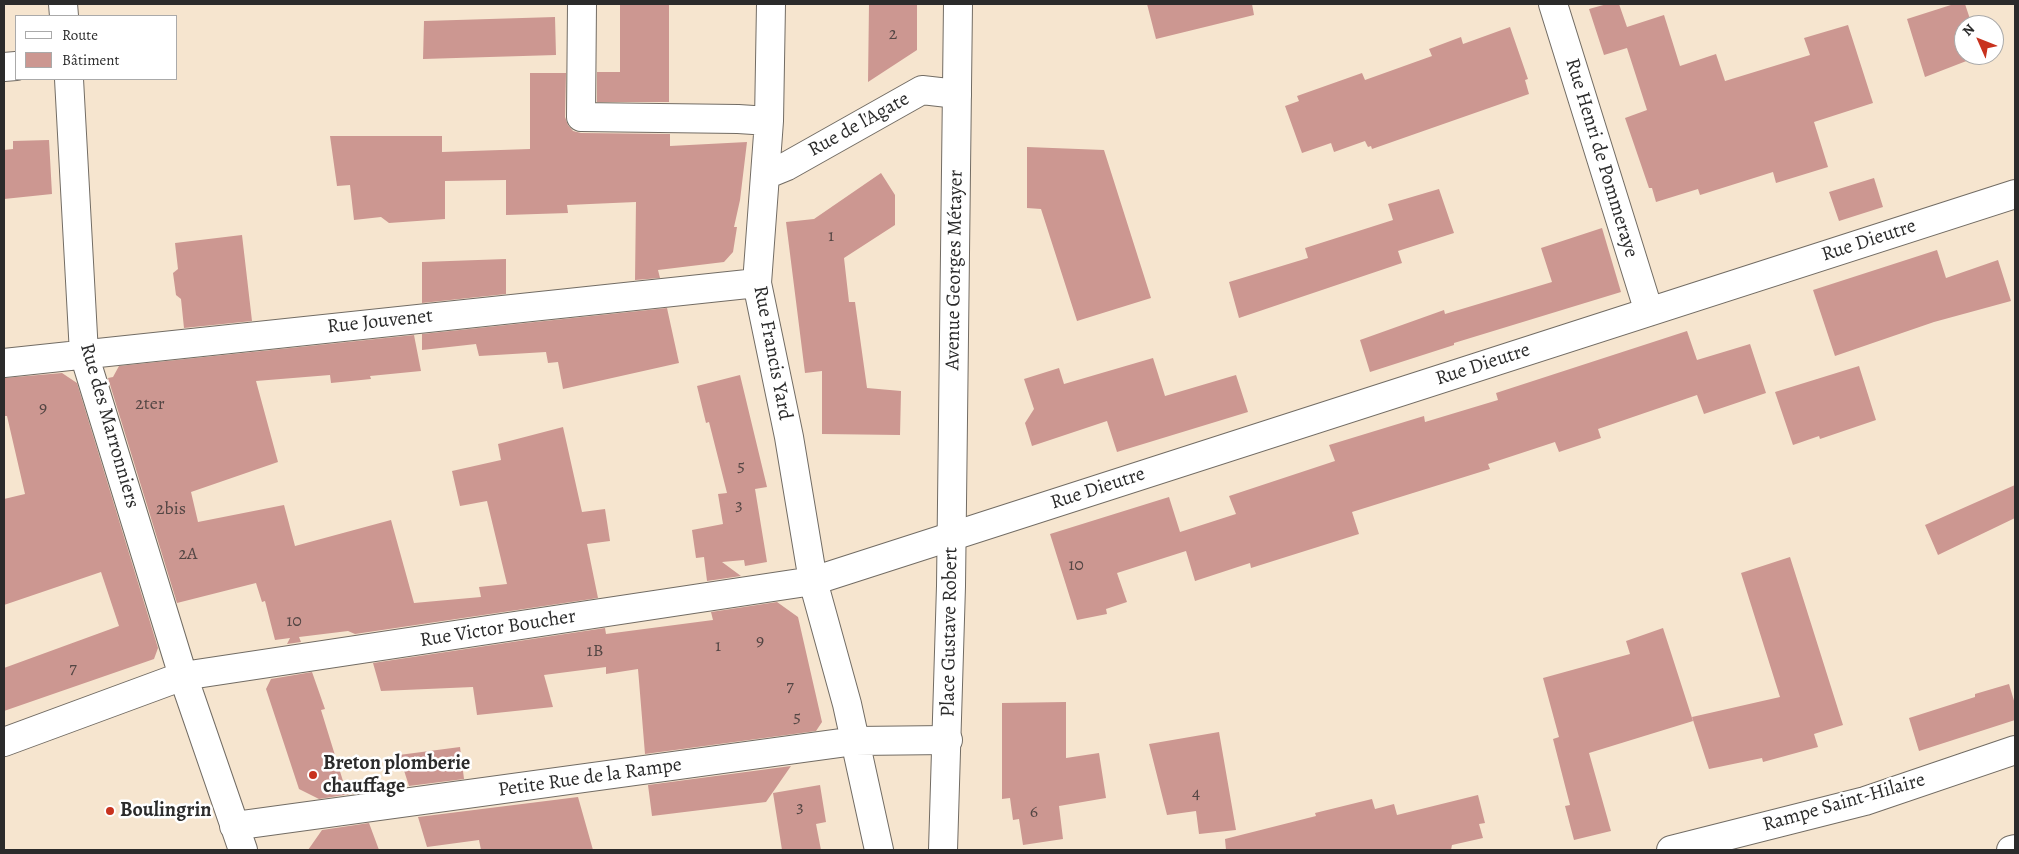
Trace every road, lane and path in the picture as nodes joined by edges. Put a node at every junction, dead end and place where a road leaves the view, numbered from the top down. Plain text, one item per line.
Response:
1 (582, 4) edge
2 (770, 4) edge
3 (958, 4) edge
4 (1552, 4) edge
5 (68, 80) edge
6 (957, 94) junction
7 (769, 121) junction
8 (765, 175) junction
9 (2015, 194) edge
10 (757, 283) junction
11 (1649, 312) junction
12 (84, 354) junction
13 (4, 363) edge
14 (951, 536) junction
15 (813, 581) junction
16 (183, 676) junction
17 (948, 740) junction
18 (855, 741) junction
19 (4, 742) edge
20 (2015, 750) edge
21 (238, 838) edge
22 (2015, 849) edge
23 (879, 850) edge
24 (944, 850) edge
25 (1671, 850) edge
26 (2011, 850) edge

1 - 7 street
2 - 7 street, Rue Francis Yard
3 - 6 street, Avenue Georges Métayer
4 - 11 street, Rue Henri de Pommeraye
5 - 12 street, Rue des Marronniers
6 - 8 street, Rue de l'Agate
6 - 14 street, Avenue Georges Métayer
7 - 8 street, Rue Francis Yard
8 - 10 street, Rue Francis Yard
9 - 11 street, Rue Dieutre
10 - 12 street, Rue Jouvenet
10 - 15 street, Rue Francis Yard
11 - 14 street, Rue Dieutre
12 - 13 street, Rue Jouvenet
12 - 16 street, Rue des Marronniers
14 - 15 street, Place Gustave Robert
14 - 17 street, Place Gustave Robert
15 - 16 street, Rue Victor Boucher
15 - 18 street
16 - 19 street, Rue Victor Boucher
16 - 21 street, Rue des Marronniers
17 - 18 street, Petite Rue de la Rampe
17 - 24 street, Place Gustave Robert
18 - 21 street, Petite Rue de la Rampe
18 - 23 street
20 - 25 street, Rampe Saint-Hilaire
22 - 26 street

